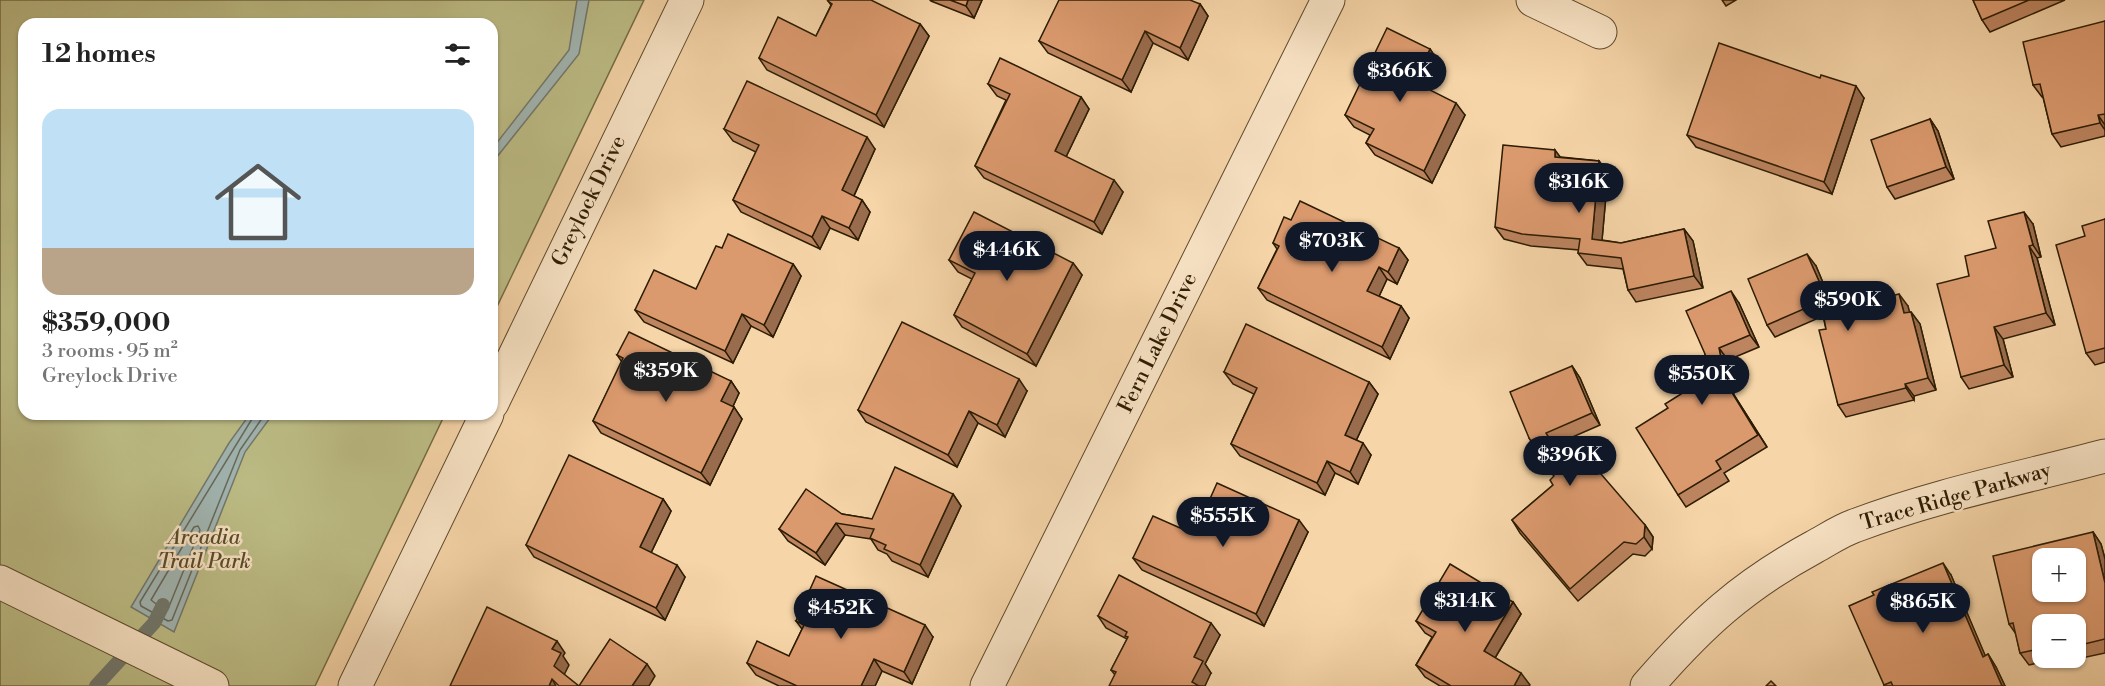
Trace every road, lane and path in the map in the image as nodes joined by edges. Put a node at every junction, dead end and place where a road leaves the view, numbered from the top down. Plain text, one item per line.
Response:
1 (687, 0) edge
2 (1328, 0) edge
3 (1533, 0) edge
4 (1600, 32) dead end
5 (498, 391) edge
6 (483, 420) edge
7 (2105, 456) edge
8 (2, 583) edge
9 (212, 686) edge
10 (355, 686) edge
11 (987, 686) edge
12 (1647, 686) edge

1 - 5 street, Greylock Drive
2 - 11 street, Fern Lake Drive
3 - 4 street
6 - 10 street
7 - 12 street, Trace Ridge Parkway
8 - 9 street

